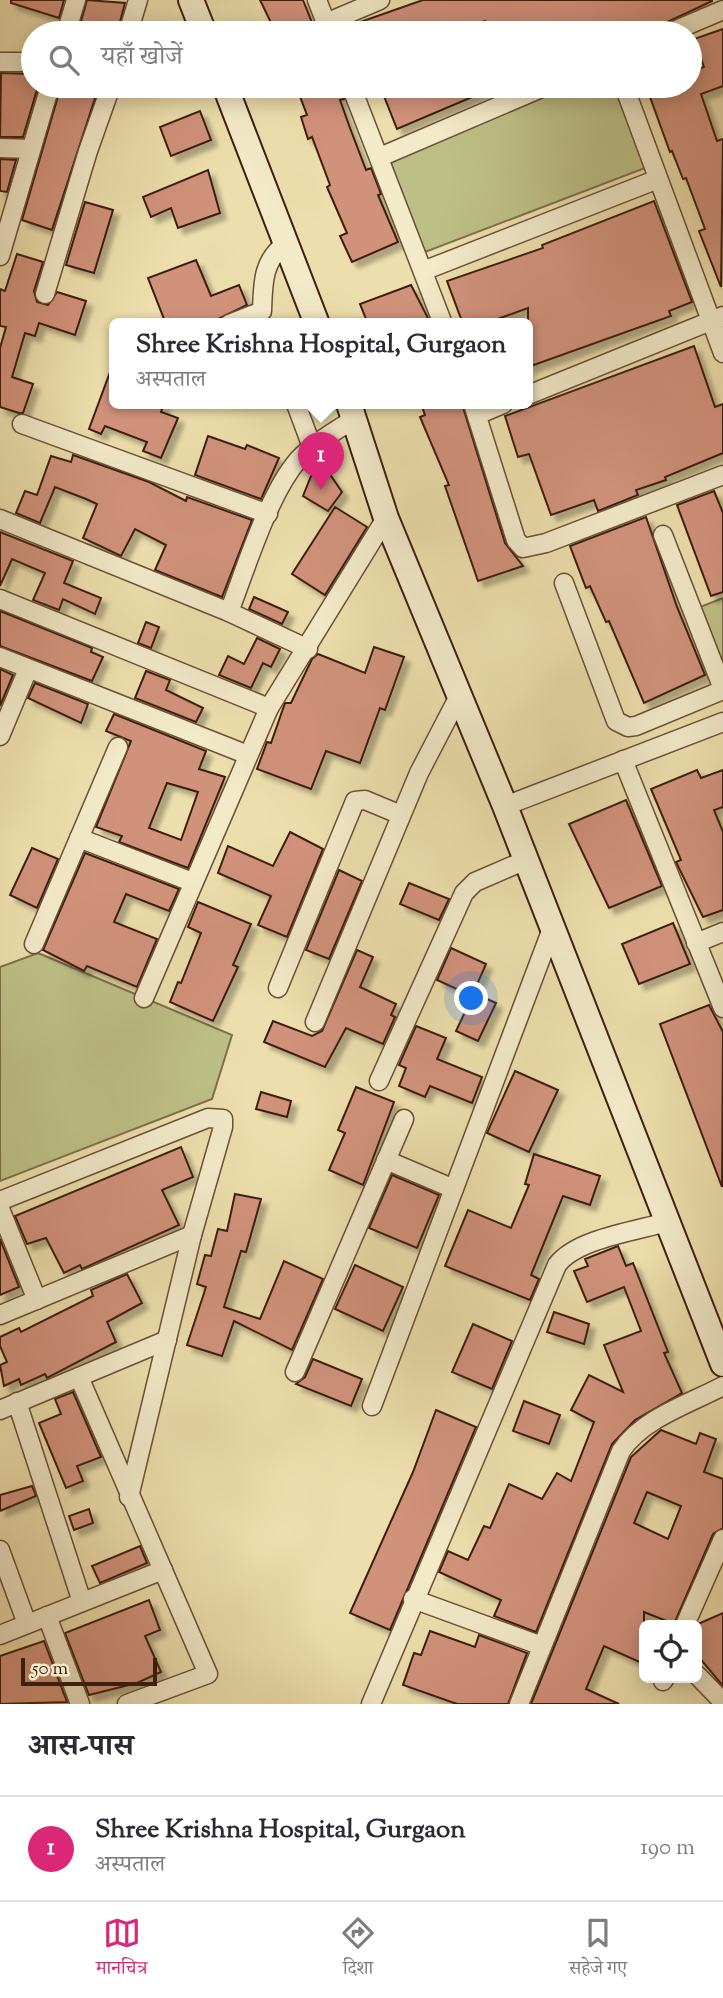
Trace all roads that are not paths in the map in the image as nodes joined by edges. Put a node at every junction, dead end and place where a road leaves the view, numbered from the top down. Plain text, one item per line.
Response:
1 (76, 0) edge
2 (138, 0) edge
3 (191, 0) edge
4 (317, 0) edge
5 (380, 0) edge
6 (723, 10) edge
7 (70, 21) edge
8 (132, 21) edge
9 (199, 21) edge
10 (325, 21) edge
11 (341, 21) edge
12 (697, 21) edge
13 (0, 62) edge
14 (21, 62) edge
15 (46, 98) edge
16 (107, 98) edge
17 (230, 98) edge
18 (356, 98) edge
19 (518, 98) edge
20 (628, 98) edge
21 (0, 148) edge
22 (31, 149) junction
23 (380, 157) junction
24 (658, 179) junction
25 (8, 197) edge
26 (286, 244) junction
27 (0, 256) edge
28 (423, 271) junction
29 (45, 295) dead end
30 (264, 317) edge
31 (315, 318) edge
32 (441, 318) edge
33 (716, 319) edge
34 (723, 353) edge
35 (533, 392) edge
36 (298, 409) edge
37 (475, 410) edge
38 (352, 412) edge
39 (22, 424) dead end
40 (312, 447) junction
41 (723, 475) edge
42 (268, 514) junction
43 (386, 518) junction
44 (0, 519) edge
45 (663, 535) dead end
46 (564, 583) dead end
47 (0, 599) edge
48 (229, 612) junction
49 (308, 649) junction
50 (0, 657) edge
51 (28, 669) junction
52 (723, 689) edge
53 (459, 696) junction
54 (269, 708) junction
55 (723, 722) edge
56 (0, 736) edge
57 (118, 747) dead end
58 (248, 755) junction
59 (623, 760) junction
60 (505, 806) junction
61 (401, 815) junction
62 (79, 838) junction
63 (526, 860) junction
64 (192, 882) junction
65 (553, 926) junction
66 (723, 932) edge
67 (696, 943) junction
68 (34, 944) dead end
69 (278, 988) dead end
70 (144, 998) dead end
71 (723, 1008) edge
72 (315, 1022) dead end
73 (379, 1081) dead end
74 (404, 1119) dead end
75 (386, 1160) junction
76 (454, 1189) junction
77 (0, 1200) edge
78 (0, 1209) edge
79 (667, 1223) junction
80 (192, 1235) junction
81 (37, 1300) junction
82 (0, 1315) edge
83 (167, 1340) junction
84 (723, 1364) edge
85 (295, 1372) dead end
86 (79, 1377) junction
87 (723, 1386) edge
88 (18, 1402) junction
89 (372, 1406) dead end
90 (0, 1410) edge
91 (129, 1497) junction
92 (723, 1539) edge
93 (0, 1550) edge
94 (163, 1570) junction
95 (413, 1599) junction
96 (82, 1602) junction
97 (47, 1616) junction
98 (687, 1620) edge
99 (27, 1624) junction
100 (0, 1635) edge
101 (542, 1646) junction
102 (702, 1680) edge
103 (723, 1703) edge
104 (80, 1704) edge
105 (127, 1704) edge
106 (371, 1704) edge
107 (519, 1704) edge

1 - 7 street
2 - 8 street
3 - 9 street
4 - 10 street
5 - 11 street
6 - 12 street
13 - 14 street
15 - 22 street
16 - 29 street
17 - 26 street
18 - 23 street
19 - 23 street
20 - 24 street
21 - 22 street
22 - 25 street
23 - 28 street
24 - 28 street
24 - 33 street
25 - 27 street
26 - 30 street
26 - 31 street
28 - 32 street
33 - 34 street
33 - 35 street
36 - 40 street
37 - 41 street
38 - 40 street
38 - 43 street
39 - 42 street
40 - 42 street
42 - 48 street
43 - 49 street
43 - 53 street
44 - 48 street
45 - 52 street
46 - 52 street
47 - 54 street
48 - 49 street
49 - 54 street
50 - 51 street
51 - 56 street
51 - 58 street
53 - 60 street
53 - 61 street
54 - 58 street
55 - 59 street
57 - 62 street
58 - 64 street
59 - 60 street
59 - 67 street
60 - 63 street
61 - 69 street
61 - 72 street
62 - 64 street
62 - 68 street
63 - 65 street
63 - 73 street
64 - 70 street
65 - 76 street
65 - 79 street
66 - 67 street
67 - 71 street
74 - 75 street
75 - 76 street
75 - 85 street
76 - 89 street
77 - 80 street
78 - 81 street
79 - 84 street
79 - 95 street
80 - 81 street
80 - 83 street
81 - 82 street
83 - 86 street
83 - 91 street
86 - 88 street
86 - 91 street
87 - 101 street
88 - 90 street
88 - 96 street
91 - 94 street
92 - 98 street
93 - 99 street
94 - 96 street
94 - 105 street
95 - 101 street
95 - 106 street
96 - 97 street
97 - 99 street
97 - 104 street
99 - 100 street
101 - 107 street
102 - 103 street

